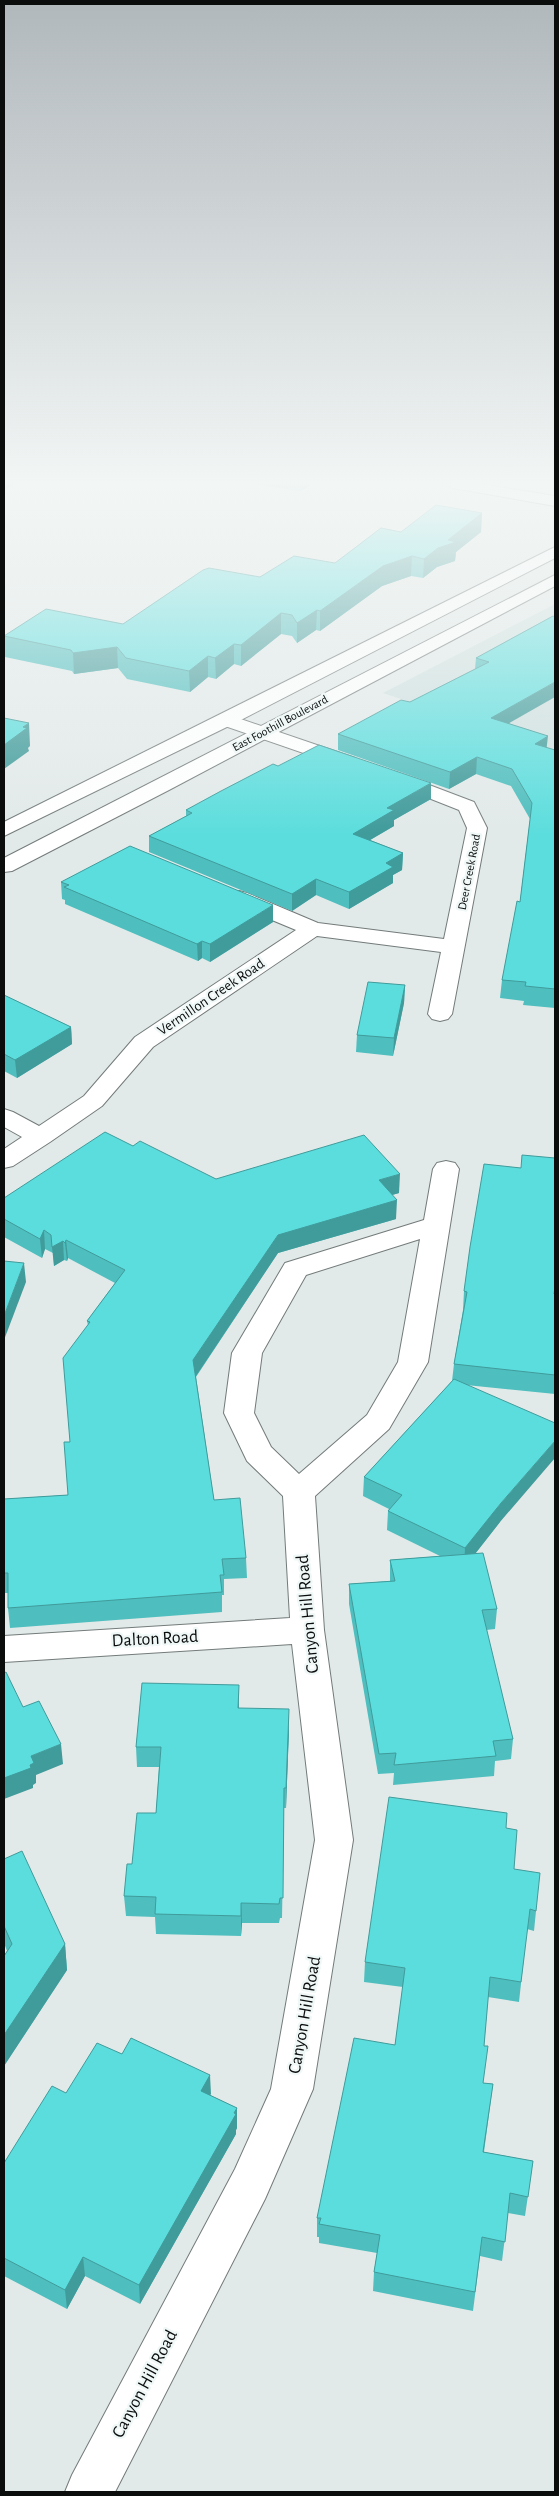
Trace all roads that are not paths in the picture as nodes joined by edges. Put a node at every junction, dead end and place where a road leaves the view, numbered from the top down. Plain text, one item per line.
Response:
1 (460, 600) edge
2 (516, 600) edge
3 (226, 720) junction
4 (263, 732) junction
5 (4, 830) edge
6 (4, 866) edge
7 (222, 891) edge
8 (313, 930) junction
9 (455, 947) junction
10 (440, 1014) dead end
11 (4, 1118) edge
12 (41, 1137) junction
13 (4, 1160) edge
14 (446, 1169) dead end
15 (436, 1225) junction
16 (299, 1492) junction
17 (307, 1630) junction
18 (4, 1649) edge
19 (89, 2492) edge

1 - 3 street, East Foothill Boulevard
2 - 4 street, East Foothill Boulevard
3 - 4 street, Deer Creek Road
3 - 5 street, East Foothill Boulevard
4 - 6 street, East Foothill Boulevard
4 - 9 street, Deer Creek Road
7 - 8 street
8 - 9 street
8 - 12 street, Vermillon Creek Road
9 - 10 street, Deer Creek Road
11 - 12 street
12 - 13 street, Vermillon Creek Road
14 - 15 street
15 - 16 street
15 - 16 street
16 - 17 street, Canyon Hill Road
17 - 18 street, Dalton Road
17 - 19 street, Canyon Hill Road

